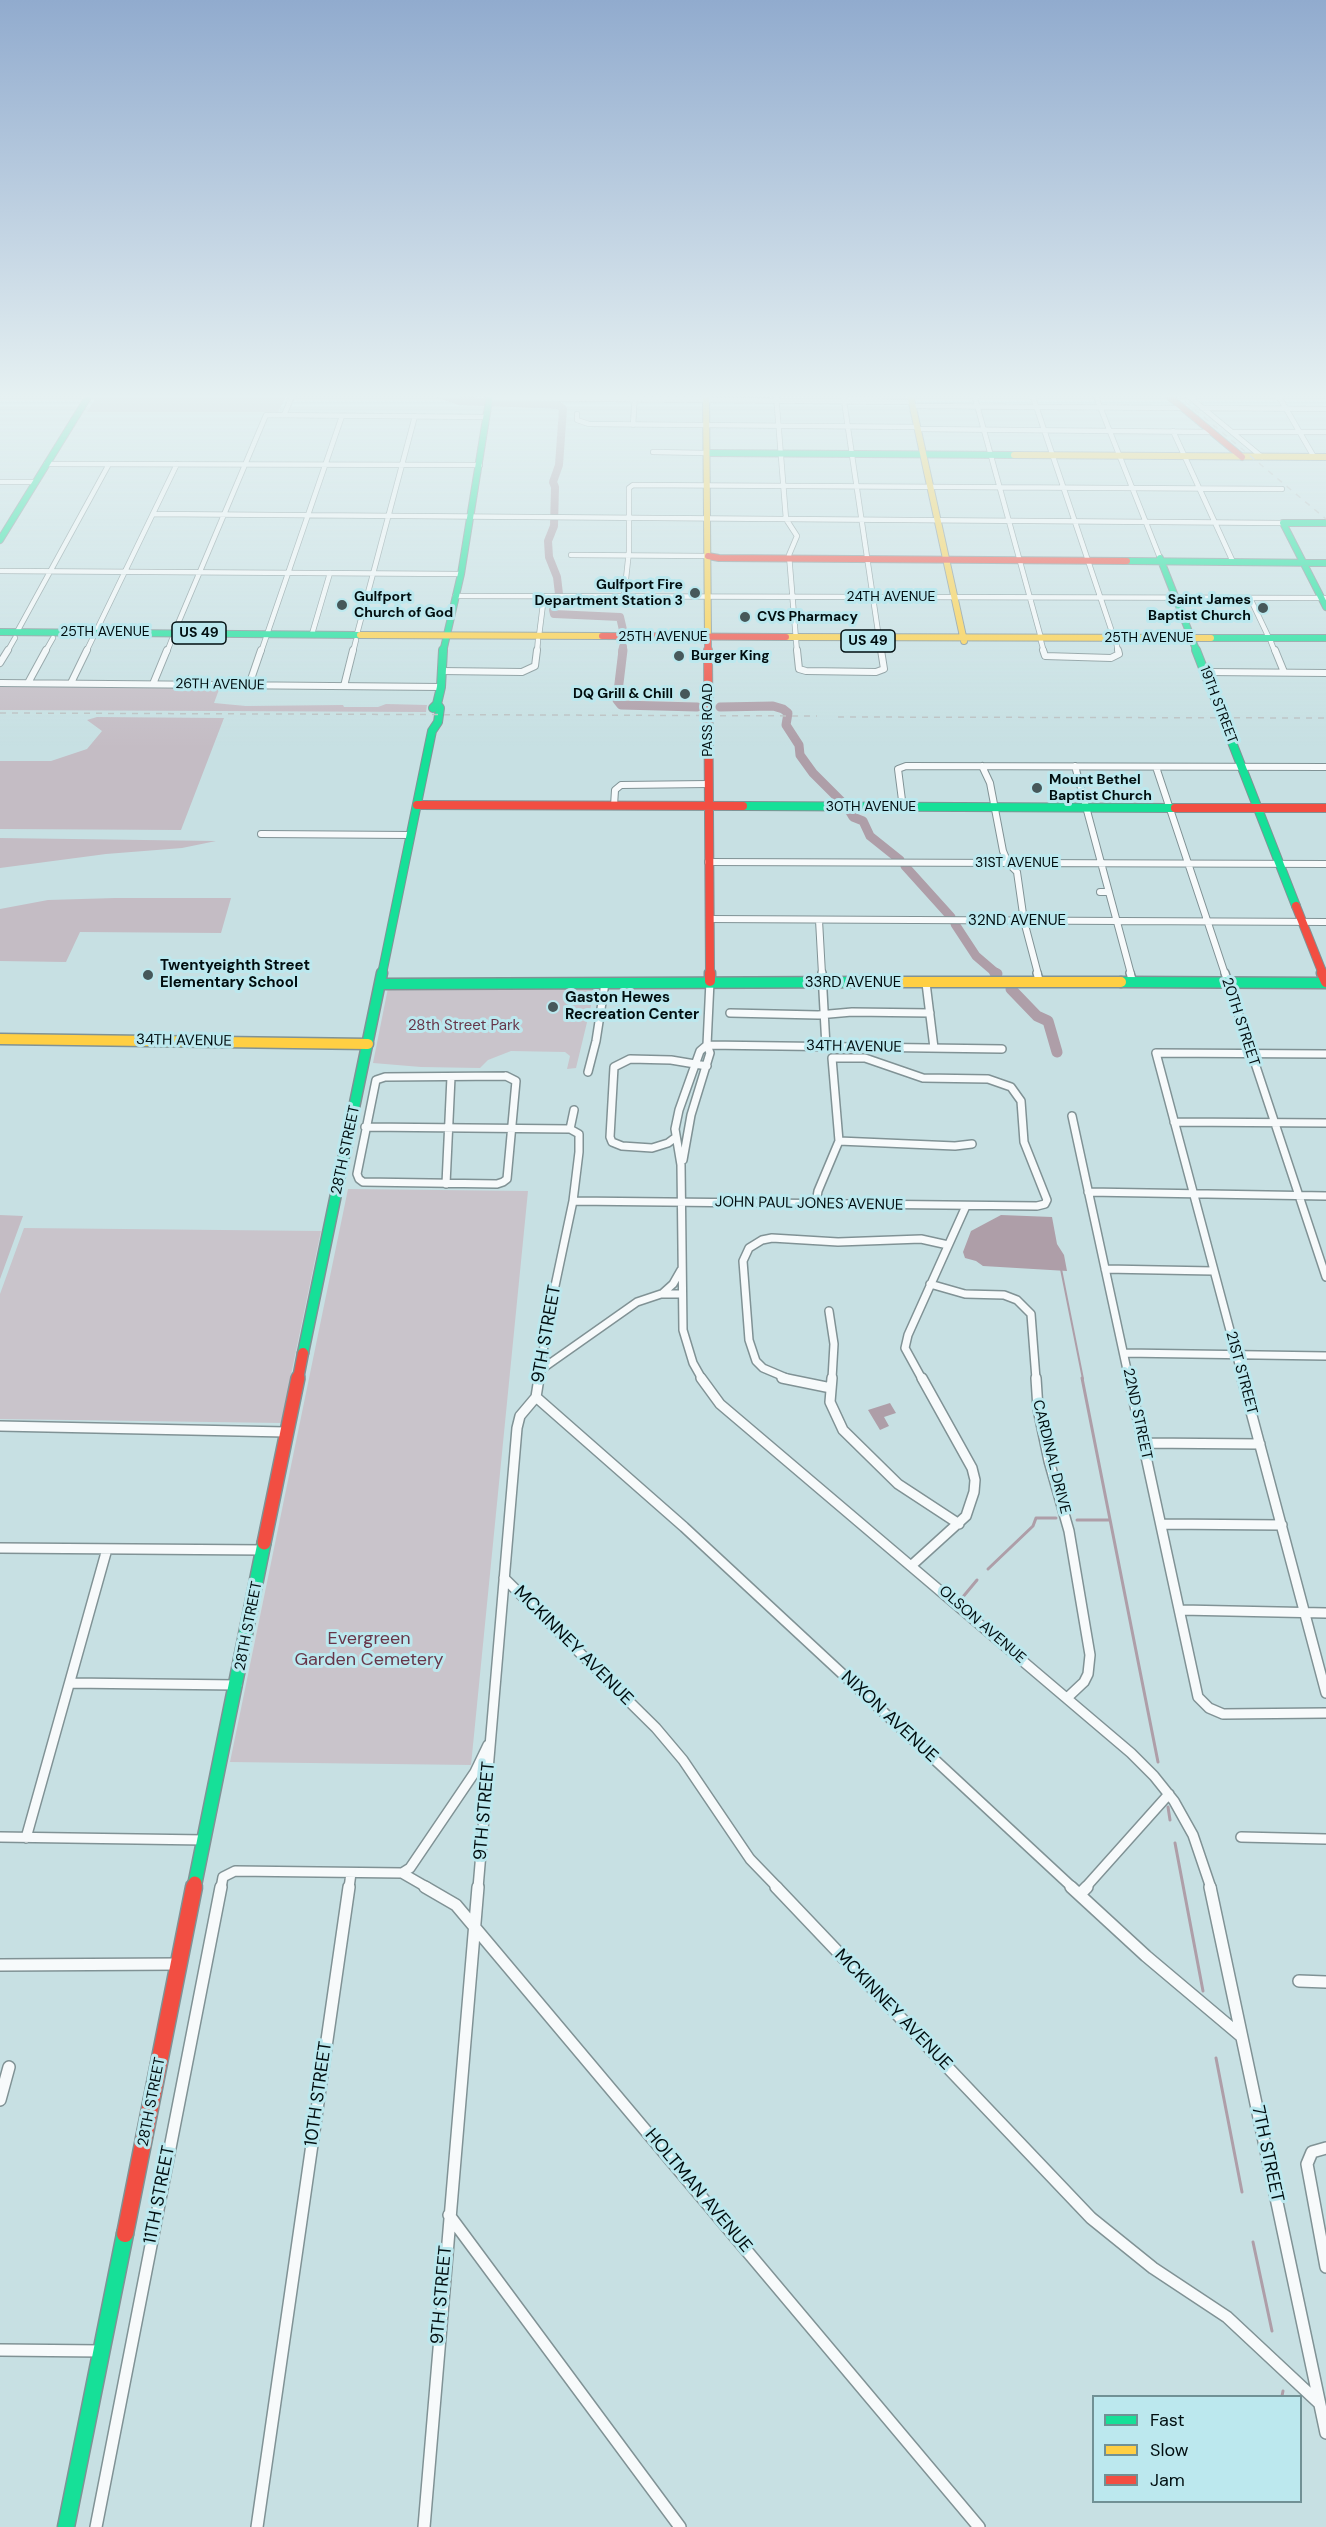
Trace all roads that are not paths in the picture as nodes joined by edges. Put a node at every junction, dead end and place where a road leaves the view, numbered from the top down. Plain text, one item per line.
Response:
1 (17, 512) edge
2 (83, 512) edge
3 (226, 512) edge
4 (308, 512) edge
5 (390, 512) edge
6 (472, 512) edge
7 (628, 512) edge
8 (708, 512) edge
9 (785, 512) edge
10 (861, 512) edge
11 (936, 512) edge
12 (1006, 512) edge
13 (1071, 512) edge
14 (1142, 512) edge
15 (1211, 512) edge
16 (153, 514) joint
17 (225, 515) junction
18 (307, 516) junction
19 (389, 516) junction
20 (471, 516) junction
21 (628, 518) junction
22 (708, 518) junction
23 (786, 519) junction
24 (862, 520) junction
25 (938, 520) junction
26 (1008, 521) junction
27 (1074, 521) junction
28 (1146, 522) junction
29 (1216, 522) junction
30 (1283, 523) junction
31 (1326, 523) edge
32 (0, 540) edge
33 (571, 555) dead end
34 (628, 555) junction
35 (708, 556) junction
36 (789, 557) junction
37 (868, 557) junction
38 (946, 558) junction
39 (1018, 558) junction
40 (1087, 559) junction
41 (1161, 560) junction
42 (1232, 560) junction
43 (1302, 561) junction
44 (1326, 561) edge
45 (0, 571) edge
46 (50, 572) junction
47 (125, 572) junction
48 (200, 573) junction
49 (287, 573) junction
50 (330, 573) junction
51 (374, 574) junction
52 (461, 574) junction
53 (455, 596) junction
54 (547, 596) junction
55 (624, 597) junction
56 (709, 597) junction
57 (792, 597) junction
58 (873, 597) junction
59 (954, 597) junction
60 (1029, 597) junction
61 (1100, 597) junction
62 (1176, 598) junction
63 (1250, 598) junction
64 (1324, 601) edge
65 (0, 632) edge
66 (312, 634) junction
67 (16, 635) junction
68 (94, 635) junction
69 (173, 636) junction
70 (0, 637) edge
71 (265, 637) junction
72 (357, 637) junction
73 (53, 638) junction
74 (445, 638) junction
75 (539, 638) junction
76 (708, 638) junction
77 (796, 639) junction
78 (879, 639) junction
79 (963, 639) junction
80 (1041, 639) junction
81 (1115, 640) junction
82 (1193, 640) junction
83 (1270, 640) junction
84 (1326, 640) edge
85 (0, 663) edge
86 (441, 671) junction
87 (1206, 672) junction
88 (1284, 672) junction
89 (1326, 673) edge
90 (0, 682) edge
91 (28, 683) junction
92 (71, 683) junction
93 (153, 684) junction
94 (249, 685) junction
95 (344, 686) junction
96 (441, 687) junction
97 (982, 766) junction
98 (1075, 766) junction
99 (1242, 766) junction
100 (1326, 766) edge
101 (1156, 767) junction
102 (708, 784) junction
103 (417, 805) junction
104 (614, 806) junction
105 (708, 806) junction
106 (903, 808) junction
107 (996, 808) junction
108 (1086, 808) junction
109 (1170, 808) junction
110 (1258, 808) junction
111 (1326, 808) edge
112 (261, 834) dead end
113 (411, 835) junction
114 (708, 862) junction
115 (1008, 863) junction
116 (1101, 864) junction
117 (1188, 864) junction
118 (1281, 864) junction
119 (1326, 864) edge
120 (1100, 892) dead end
121 (1109, 892) junction
122 (708, 919) junction
123 (819, 920) junction
124 (1024, 921) junction
125 (1117, 921) junction
126 (1206, 921) junction
127 (1303, 922) junction
128 (1326, 922) edge
129 (710, 981) junction
130 (1134, 982) junction
131 (1326, 982) edge
132 (606, 983) junction
133 (822, 983) junction
134 (926, 983) junction
135 (1040, 983) junction
136 (1227, 983) junction
137 (381, 984) junction
138 (730, 1013) dead end
139 (930, 1013) junction
140 (824, 1015) junction
141 (0, 1039) edge
142 (368, 1044) junction
143 (707, 1046) junction
144 (826, 1047) junction
145 (934, 1048) junction
146 (1002, 1049) dead end
147 (1250, 1054) junction
148 (1326, 1054) edge
149 (696, 1064) junction
150 (707, 1066) junction
151 (588, 1072) dead end
152 (451, 1077) junction
153 (684, 1099) junction
154 (696, 1101) junction
155 (574, 1110) dead end
156 (1072, 1116) dead end
157 (1174, 1122) junction
158 (1274, 1123) junction
159 (1326, 1124) edge
160 (365, 1126) junction
161 (449, 1127) junction
162 (513, 1128) junction
163 (570, 1129) junction
164 (676, 1137) junction
165 (839, 1142) junction
166 (972, 1144) dead end
167 (681, 1165) junction
168 (446, 1184) junction
169 (1088, 1192) junction
170 (1193, 1193) junction
171 (1298, 1196) junction
172 (1326, 1196) edge
173 (573, 1201) junction
174 (682, 1203) junction
175 (816, 1203) junction
176 (966, 1206) junction
177 (948, 1245) junction
178 (682, 1269) junction
179 (1105, 1269) junction
180 (1213, 1271) junction
181 (1325, 1274) edge
182 (930, 1284) junction
183 (662, 1294) junction
184 (682, 1294) junction
185 (829, 1311) dead end
186 (1124, 1353) junction
187 (1236, 1355) junction
188 (1326, 1356) edge
189 (539, 1371) junction
190 (831, 1388) junction
191 (536, 1397) junction
192 (0, 1426) edge
193 (286, 1432) junction
194 (1143, 1443) junction
195 (1260, 1444) junction
196 (959, 1524) junction
197 (1162, 1524) junction
198 (1282, 1525) junction
199 (0, 1548) edge
200 (106, 1549) junction
201 (264, 1550) junction
202 (912, 1565) junction
203 (504, 1578) junction
204 (1181, 1610) junction
205 (1306, 1613) junction
206 (1326, 1613) edge
207 (70, 1683) junction
208 (237, 1685) junction
209 (1326, 1692) edge
210 (1066, 1698) junction
211 (1326, 1713) edge
212 (491, 1738) junction
213 (1169, 1794) junction
214 (0, 1837) edge
215 (26, 1838) junction
216 (1241, 1838) dead end
217 (1326, 1839) edge
218 (205, 1840) junction
219 (351, 1873) junction
220 (402, 1873) junction
221 (1208, 1875) joint
222 (1080, 1894) junction
223 (474, 1926) junction
224 (180, 1964) junction
225 (0, 1965) edge
226 (1299, 1981) dead end
227 (1326, 1982) edge
228 (1241, 2036) junction
229 (9, 2067) dead end
230 (0, 2100) edge
231 (1326, 2148) edge
232 (449, 2215) junction
233 (1326, 2266) edge
234 (0, 2350) edge
235 (102, 2351) junction
236 (1320, 2404) junction
237 (1326, 2433) edge
238 (66, 2527) edge
239 (96, 2527) edge
240 (257, 2527) edge
241 (424, 2527) edge
242 (680, 2527) edge
243 (979, 2527) edge

1 - 32 main road
2 - 46 street
3 - 17 street
4 - 18 street
5 - 19 street
6 - 20 main road, 28TH STREET
7 - 21 street
8 - 22 main road, PASS ROAD
9 - 23 street
10 - 24 street
11 - 25 main road
12 - 26 street
13 - 27 street
14 - 28 street, 19TH STREET
15 - 29 street
16 - 17 street
16 - 47 street
17 - 18 street
17 - 48 street
18 - 19 street
18 - 49 street
19 - 20 street
19 - 51 street
20 - 21 street
20 - 52 main road, 28TH STREET
21 - 22 street
21 - 34 street
22 - 23 street
22 - 35 main road, PASS ROAD
23 - 24 street
23 - 36 street
24 - 25 street
24 - 37 street
25 - 26 street
25 - 38 main road
26 - 27 street
26 - 39 street
27 - 28 street
27 - 40 street
28 - 29 street
28 - 41 street, 19TH STREET
29 - 30 street
29 - 42 street
30 - 31 main road
30 - 43 main road
33 - 34 street
34 - 35 street
34 - 55 street
35 - 36 main road
35 - 56 main road, PASS ROAD
36 - 37 main road
36 - 57 street
37 - 38 main road
37 - 58 street
38 - 39 main road
38 - 59 main road
39 - 40 main road
39 - 60 street
40 - 41 main road
40 - 61 street
41 - 42 main road
41 - 62 main road, 19TH STREET
42 - 43 main road
43 - 44 main road
43 - 64 main road
45 - 46 street
46 - 47 street
46 - 67 street
47 - 48 street
47 - 68 street
48 - 49 street
48 - 69 street
49 - 50 street
49 - 71 street
50 - 51 street
50 - 66 street
51 - 52 street
51 - 72 street
52 - 53 main road, 28TH STREET
53 - 54 street, 24TH AVENUE
53 - 74 main road, 28TH STREET
54 - 55 street, 24TH AVENUE
54 - 75 street
55 - 56 street, 24TH AVENUE
56 - 57 street, 24TH AVENUE
56 - 76 main road, PASS ROAD
57 - 58 street, 24TH AVENUE
57 - 77 street
58 - 59 street, 24TH AVENUE
58 - 78 street
59 - 60 street, 24TH AVENUE
59 - 79 main road
60 - 61 street, 24TH AVENUE
60 - 80 street
61 - 62 street, 24TH AVENUE
61 - 81 street
62 - 63 street, 24TH AVENUE
62 - 82 main road, 19TH STREET
63 - 64 street, 24TH AVENUE
63 - 83 street
65 - 67 main road, 25TH AVENUE / US 49
66 - 71 main road, 25TH AVENUE / US 49
66 - 72 main road, 25TH AVENUE / US 49
67 - 68 main road, 25TH AVENUE / US 49
67 - 70 main road, 25TH AVENUE / US 49
67 - 73 main road, 25TH AVENUE / US 49
67 - 85 street
68 - 69 main road, 25TH AVENUE / US 49
68 - 73 main road, 25TH AVENUE / US 49
68 - 92 street
69 - 71 main road, 25TH AVENUE / US 49
69 - 93 street
71 - 72 main road, 25TH AVENUE / US 49
71 - 94 street
72 - 74 main road, 25TH AVENUE / US 49
72 - 95 street
73 - 91 street
74 - 75 main road, 25TH AVENUE / US 49
74 - 86 main road, 28TH STREET
75 - 76 main road, 25TH AVENUE / US 49
75 - 86 street
76 - 77 main road, 25TH AVENUE / US 49
76 - 102 main road, PASS ROAD
77 - 78 main road, 25TH AVENUE / US 49
77 - 78 street
78 - 79 main road, 25TH AVENUE / US 49
79 - 80 main road, 25TH AVENUE / US 49
80 - 81 main road, 25TH AVENUE / US 49
80 - 81 street
81 - 82 main road, 25TH AVENUE / US 49
82 - 83 main road, 25TH AVENUE / US 49
82 - 87 main road, 19TH STREET
83 - 84 main road, 25TH AVENUE / US 49
83 - 88 street
86 - 96 main road, 28TH STREET
87 - 88 street
87 - 99 main road, 19TH STREET
88 - 89 street
90 - 91 street, 26TH AVENUE
91 - 92 street, 26TH AVENUE
92 - 93 street, 26TH AVENUE
93 - 94 street, 26TH AVENUE
94 - 95 street, 26TH AVENUE
95 - 96 street, 26TH AVENUE
96 - 103 main road, 28TH STREET
97 - 98 street
97 - 106 street
97 - 107 street
98 - 101 street
98 - 108 street
99 - 100 street
99 - 101 street
99 - 110 main road, 19TH STREET
101 - 109 street, 20TH STREET
102 - 104 street
102 - 105 main road, PASS ROAD
103 - 104 main road, 30TH AVENUE
103 - 113 main road, 28TH STREET
104 - 105 main road, 30TH AVENUE
105 - 106 main road, 30TH AVENUE
105 - 114 main road, PASS ROAD
106 - 107 main road, 30TH AVENUE
107 - 108 main road, 30TH AVENUE
107 - 115 street
108 - 109 main road, 30TH AVENUE
108 - 116 street
109 - 110 main road, 30TH AVENUE
109 - 117 street, 20TH STREET
110 - 111 main road, 30TH AVENUE
110 - 118 main road, 19TH STREET
112 - 113 street
113 - 137 main road, 28TH STREET
114 - 115 street, 31ST AVENUE
114 - 122 main road, PASS ROAD
115 - 116 street, 31ST AVENUE
115 - 124 street
116 - 117 street, 31ST AVENUE
116 - 121 street
117 - 118 street, 31ST AVENUE
117 - 126 street, 20TH STREET
118 - 119 street, 31ST AVENUE
118 - 127 main road, 19TH STREET
120 - 121 street
121 - 125 street
122 - 123 street, 32ND AVENUE
122 - 129 main road, PASS ROAD
123 - 124 street, 32ND AVENUE
123 - 133 street
124 - 125 street, 32ND AVENUE
124 - 135 street
125 - 126 street, 32ND AVENUE
125 - 130 street
126 - 127 street, 32ND AVENUE
126 - 136 street, 20TH STREET
127 - 128 street, 32ND AVENUE
127 - 131 main road, 19TH STREET
129 - 132 main road, 33RD AVENUE
129 - 133 main road, 33RD AVENUE
129 - 143 street, PASS ROAD
130 - 135 main road, 33RD AVENUE
130 - 136 main road, 33RD AVENUE
131 - 136 main road, 33RD AVENUE
132 - 137 main road, 33RD AVENUE
132 - 151 street
133 - 134 main road, 33RD AVENUE
133 - 140 street
134 - 135 main road, 33RD AVENUE
134 - 139 street
136 - 147 street, 20TH STREET
137 - 142 main road, 28TH STREET
138 - 140 street
139 - 140 street
139 - 145 street
140 - 144 street
141 - 142 main road, 34TH AVENUE
142 - 193 main road, 28TH STREET
143 - 144 street, 34TH AVENUE
143 - 149 street
143 - 150 street, PASS ROAD
144 - 145 street, 34TH AVENUE
145 - 146 street, 34TH AVENUE
147 - 148 street
147 - 157 street, 21ST STREET
147 - 158 street, 20TH STREET
149 - 150 street
149 - 153 street
149 - 164 street
150 - 154 street, PASS ROAD
152 - 160 street
152 - 161 street
152 - 162 street
153 - 154 street
153 - 164 street
154 - 167 street, PASS ROAD
155 - 163 street, 9TH STREET
156 - 169 street, 22ND STREET
157 - 158 street
157 - 170 street, 21ST STREET
158 - 159 street
158 - 171 street, 20TH STREET
160 - 161 street
160 - 168 street
161 - 162 street
161 - 168 street
162 - 163 street
162 - 168 street
163 - 173 street, 9TH STREET
164 - 167 street
165 - 166 street
165 - 175 street
165 - 176 street, JOHN PAUL JONES AVENUE
167 - 174 street, OLSON AVENUE
169 - 170 street
169 - 179 street, 22ND STREET
170 - 171 street
170 - 180 street, 21ST STREET
171 - 172 street
171 - 181 street, 20TH STREET
173 - 174 street, JOHN PAUL JONES AVENUE
173 - 189 street, 9TH STREET
174 - 175 street, JOHN PAUL JONES AVENUE
174 - 178 street, OLSON AVENUE
175 - 176 street, JOHN PAUL JONES AVENUE
176 - 177 street
177 - 182 street
177 - 190 street
178 - 183 street
178 - 184 street, OLSON AVENUE
179 - 180 street
179 - 186 street, 22ND STREET
180 - 187 street, 21ST STREET
182 - 196 street
182 - 210 street, CARDINAL DRIVE
183 - 184 street
183 - 189 street
184 - 202 street, OLSON AVENUE
185 - 190 street
186 - 187 street
186 - 194 street, 22ND STREET
187 - 188 street
187 - 195 street, 21ST STREET
189 - 191 street, 9TH STREET
190 - 196 street
191 - 203 street, 9TH STREET
191 - 222 street, NIXON AVENUE
192 - 193 street
193 - 201 main road, 28TH STREET
194 - 195 street
194 - 197 street, 22ND STREET
195 - 198 street, 21ST STREET
196 - 202 street
197 - 198 street
197 - 204 street, 22ND STREET
198 - 205 street, 21ST STREET
199 - 200 street
200 - 201 street
200 - 207 street
201 - 208 main road, 28TH STREET
202 - 210 street, OLSON AVENUE
203 - 212 street, 9TH STREET
203 - 236 street, MCKINNEY AVENUE
204 - 205 street
204 - 211 street, 22ND STREET
205 - 206 street
205 - 209 street, 21ST STREET
207 - 208 street
207 - 215 street
208 - 218 main road, 28TH STREET
210 - 213 street, OLSON AVENUE
212 - 220 street
212 - 223 street, 9TH STREET
213 - 221 street, OLSON AVENUE
213 - 222 street
214 - 215 street
215 - 218 street
216 - 217 street
218 - 224 main road, 28TH STREET
219 - 220 street
219 - 239 street, 11TH STREET
219 - 240 street, 10TH STREET
220 - 223 street, HOLTMAN AVENUE
221 - 228 street, 7TH STREET
222 - 228 street, NIXON AVENUE
223 - 232 street, 9TH STREET
223 - 243 street, HOLTMAN AVENUE
224 - 225 street
224 - 235 main road, 28TH STREET
226 - 227 street
228 - 236 street, 7TH STREET
229 - 230 street
231 - 233 street
232 - 241 street, 9TH STREET
232 - 242 street
234 - 235 street
235 - 238 main road, 28TH STREET
236 - 237 street, 7TH STREET

